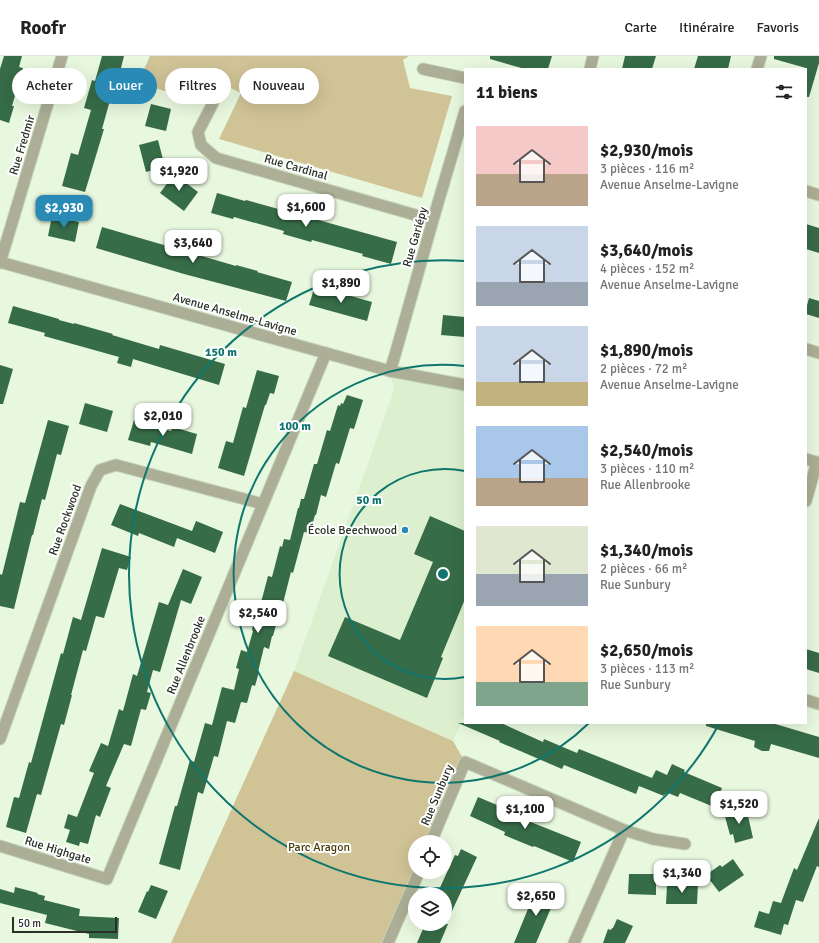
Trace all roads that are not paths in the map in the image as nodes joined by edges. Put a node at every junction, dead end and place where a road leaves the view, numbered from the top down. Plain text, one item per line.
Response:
1 (62, 56) edge
2 (593, 56) edge
3 (761, 56) edge
4 (590, 68) edge
5 (758, 68) edge
6 (423, 69) dead end
7 (464, 78) edge
8 (212, 104) edge
9 (464, 113) edge
10 (807, 191) edge
11 (819, 195) edge
12 (433, 220) junction
13 (0, 262) edge
14 (807, 349) edge
15 (326, 353) junction
16 (819, 353) edge
17 (390, 371) junction
18 (464, 385) edge
19 (807, 459) edge
20 (818, 462) edge
21 (807, 498) edge
22 (263, 504) junction
23 (807, 700) edge
24 (819, 704) edge
25 (0, 739) edge
26 (624, 830) junction
27 (435, 835) edge
28 (685, 844) dead end
29 (0, 846) edge
30 (107, 879) joint
31 (416, 879) edge
32 (388, 943) edge
33 (574, 943) edge

1 - 13 street, Rue Fredmir
2 - 4 street
3 - 5 street
6 - 7 street
8 - 12 street, Rue Cardinal
9 - 12 street, Rue Gariépy
10 - 11 street
12 - 17 street, Rue Gariépy
13 - 15 street, Avenue Anselme-Lavigne
14 - 16 street
15 - 17 street, Avenue Anselme-Lavigne
15 - 22 street, Rue Allenbrooke
17 - 18 street, Avenue Anselme-Lavigne
19 - 20 street
20 - 21 street
22 - 25 street, Rue Rockwood
22 - 30 street, Rue Allenbrooke
23 - 24 street
26 - 27 street, Rue Sunbury
26 - 28 street, Rue Sunbury
26 - 33 street
29 - 30 street, Rue Highgate
31 - 32 street

